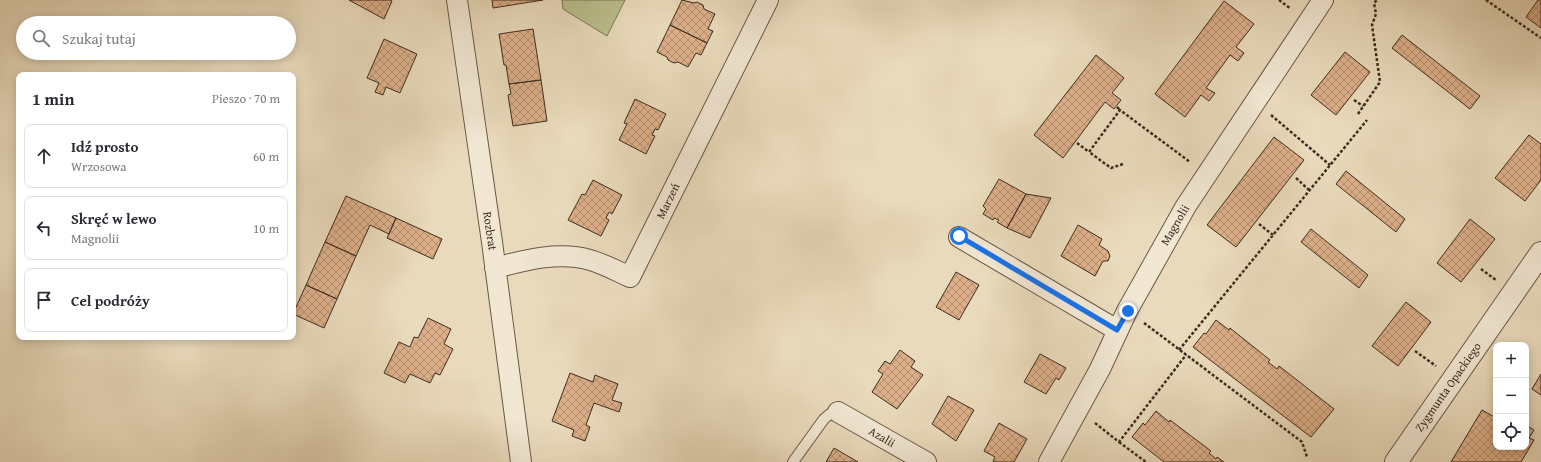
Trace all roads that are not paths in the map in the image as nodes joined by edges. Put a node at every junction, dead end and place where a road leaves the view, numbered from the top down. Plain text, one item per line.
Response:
1 (457, 0) edge
2 (768, 0) edge
3 (1323, 0) edge
4 (959, 236) dead end
5 (1541, 253) edge
6 (495, 268) junction
7 (1117, 330) junction
8 (838, 412) joint
9 (521, 462) edge
10 (793, 462) edge
11 (926, 462) edge
12 (1049, 462) edge
13 (1396, 462) edge

1 - 6 street, Rozbrat
2 - 6 street, Marzeń
3 - 7 street, Magnolii
4 - 7 street
5 - 13 street, Zygmunta Opackiego
6 - 9 street, Rozbrat
7 - 12 street, Magnolii
8 - 10 lane
8 - 11 street, Azalii

